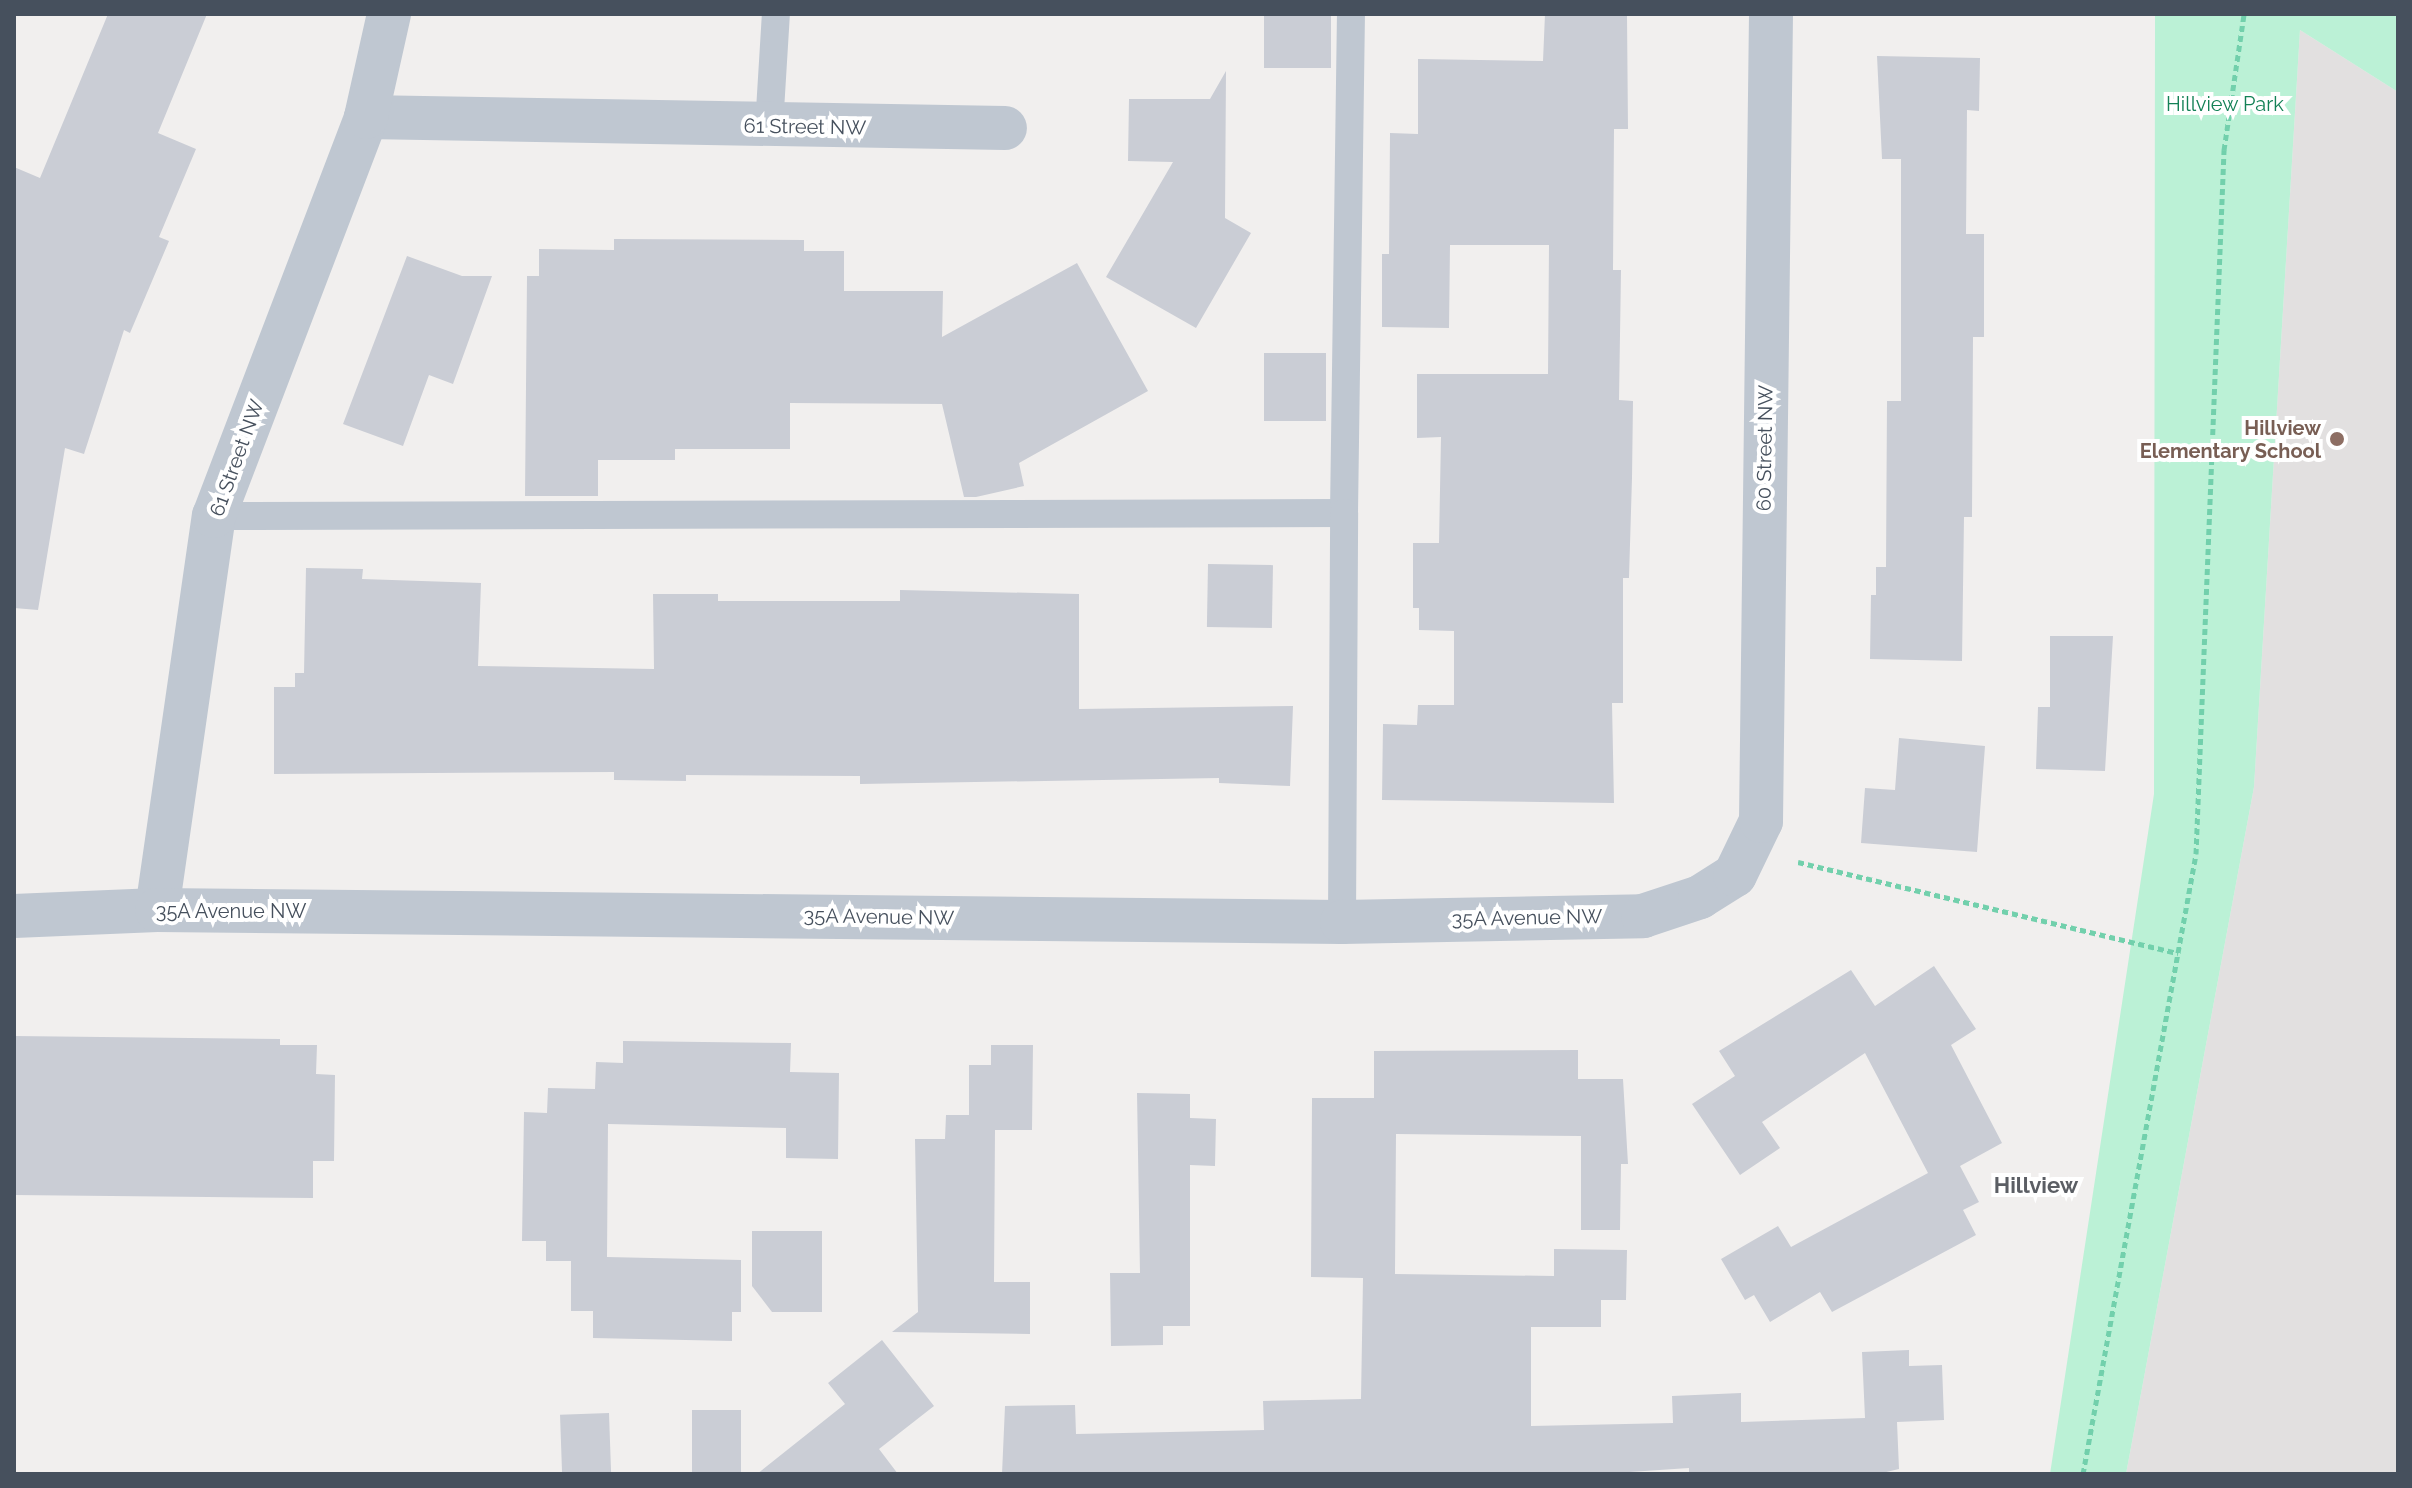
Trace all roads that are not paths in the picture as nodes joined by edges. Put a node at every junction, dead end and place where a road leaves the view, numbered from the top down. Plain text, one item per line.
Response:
1 (389, 14) edge
2 (776, 14) edge
3 (1351, 14) edge
4 (1771, 14) edge
5 (366, 117) junction
6 (769, 127) junction
7 (1005, 128) dead end
8 (1344, 513) junction
9 (214, 516) junction
10 (1741, 863) joint
11 (157, 910) junction
12 (14, 916) edge
13 (1342, 922) junction

1 - 5 street, 61 Street NW
2 - 6 lane
3 - 8 lane
4 - 10 street, 60 Street NW
5 - 6 street, 61 Street NW
5 - 9 street, 61 Street NW
6 - 7 street, 61 Street NW
8 - 9 lane
8 - 13 lane
9 - 11 street, 61 Street NW
10 - 13 street, 35A Avenue NW
11 - 12 street, 35A Avenue NW
11 - 13 street, 35A Avenue NW

